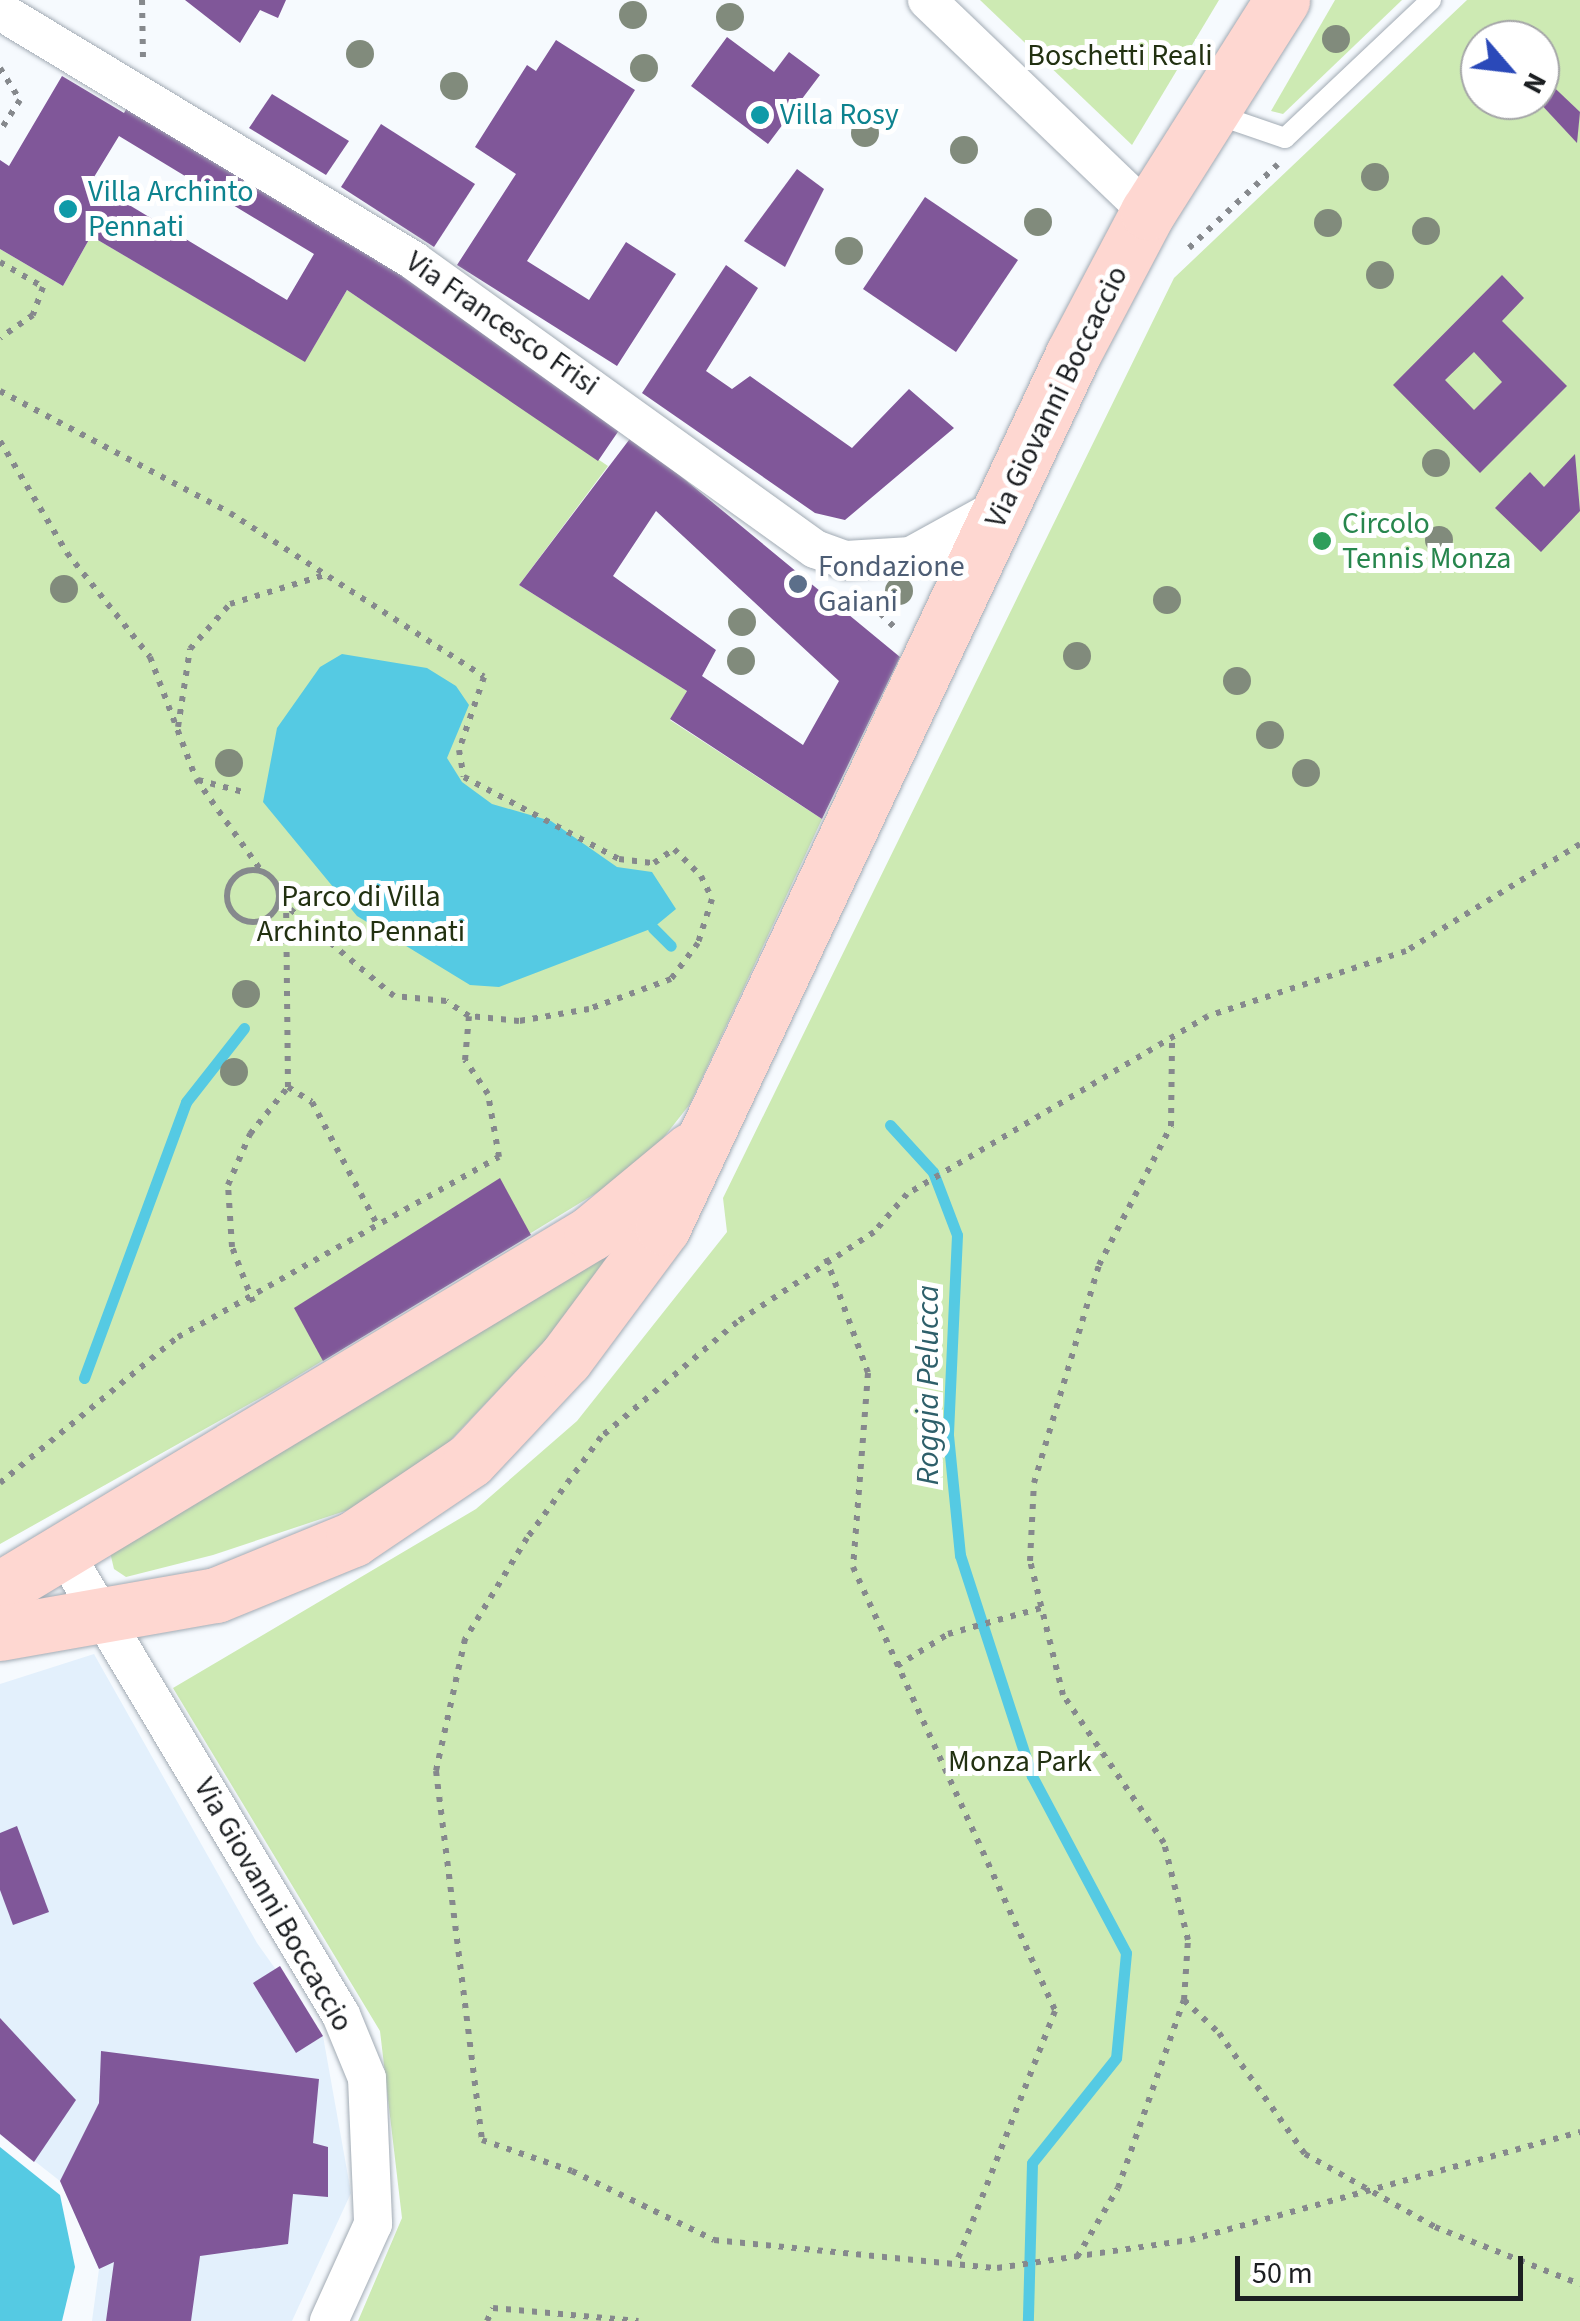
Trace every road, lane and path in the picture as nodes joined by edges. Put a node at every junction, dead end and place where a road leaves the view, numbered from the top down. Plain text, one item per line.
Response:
1 (142, 0) edge
2 (927, 0) edge
3 (1282, 0) edge
4 (1430, 0) edge
5 (0, 11) edge
6 (43, 15) edge
7 (0, 68) edge
8 (128, 84) junction
9 (1210, 112) junction
10 (0, 131) edge
11 (1285, 138) junction
12 (1148, 212) junction
13 (1189, 248) dead end
14 (0, 262) edge
15 (0, 338) edge
16 (0, 391) edge
17 (0, 442) edge
18 (1004, 504) junction
19 (815, 549) junction
20 (330, 574) junction
21 (933, 665) junction
22 (177, 729) junction
23 (196, 779) junction
24 (247, 792) dead end
25 (1580, 844) edge
26 (262, 872) junction
27 (279, 900) junction
28 (286, 909) junction
29 (469, 1016) junction
30 (1172, 1037) junction
31 (288, 1087) junction
32 (709, 1135) junction
33 (379, 1226) junction
34 (826, 1258) junction
35 (252, 1302) junction
36 (0, 1482) edge
37 (62, 1548) junction
38 (0, 1589) edge
39 (1041, 1608) junction
40 (106, 1620) junction
41 (0, 1634) edge
42 (896, 1666) junction
43 (1184, 2000) junction
44 (1580, 2132) edge
45 (1368, 2194) junction
46 (1077, 2257) junction
47 (956, 2264) junction
48 (1580, 2284) edge
49 (329, 2321) edge
50 (487, 2321) edge
51 (638, 2321) edge

1 - 8 path
2 - 12 street
3 - 9 main road, Via Giovanni Boccaccio
4 - 11 lane
5 - 6 street, Via Francesco Frisi
6 - 8 street, Via Francesco Frisi
7 - 10 path
8 - 19 street, Via Francesco Frisi
9 - 11 lane
9 - 12 main road, Via Giovanni Boccaccio
11 - 13 path
12 - 18 main road, Via Giovanni Boccaccio
14 - 15 path
16 - 20 path
17 - 22 path
18 - 19 street, Via Francesco Frisi
18 - 21 main road, Via Giovanni Boccaccio
19 - 21 path
20 - 22 path
20 - 29 path
21 - 32 main road, Via Giovanni Boccaccio
22 - 23 path
23 - 24 path
23 - 26 path
25 - 30 path
26 - 27 path
26 - 27 path
27 - 28 path
28 - 29 path
28 - 31 path
29 - 33 path
30 - 34 path
30 - 39 path
31 - 33 path
31 - 35 path
32 - 37 main road, Via Giovanni Boccaccio
32 - 40 main road, Via Giovanni Boccaccio
33 - 35 path
34 - 42 path
34 - 47 path
35 - 36 path
37 - 38 main road, Via Giovanni Boccaccio
37 - 40 street, Via Giovanni Boccaccio
39 - 42 path
39 - 43 path
40 - 41 main road, Via Giovanni Boccaccio
40 - 49 street, Via Giovanni Boccaccio
42 - 47 path
43 - 45 path
43 - 46 path
44 - 45 path
45 - 46 path
45 - 48 path
46 - 47 path
50 - 51 path

